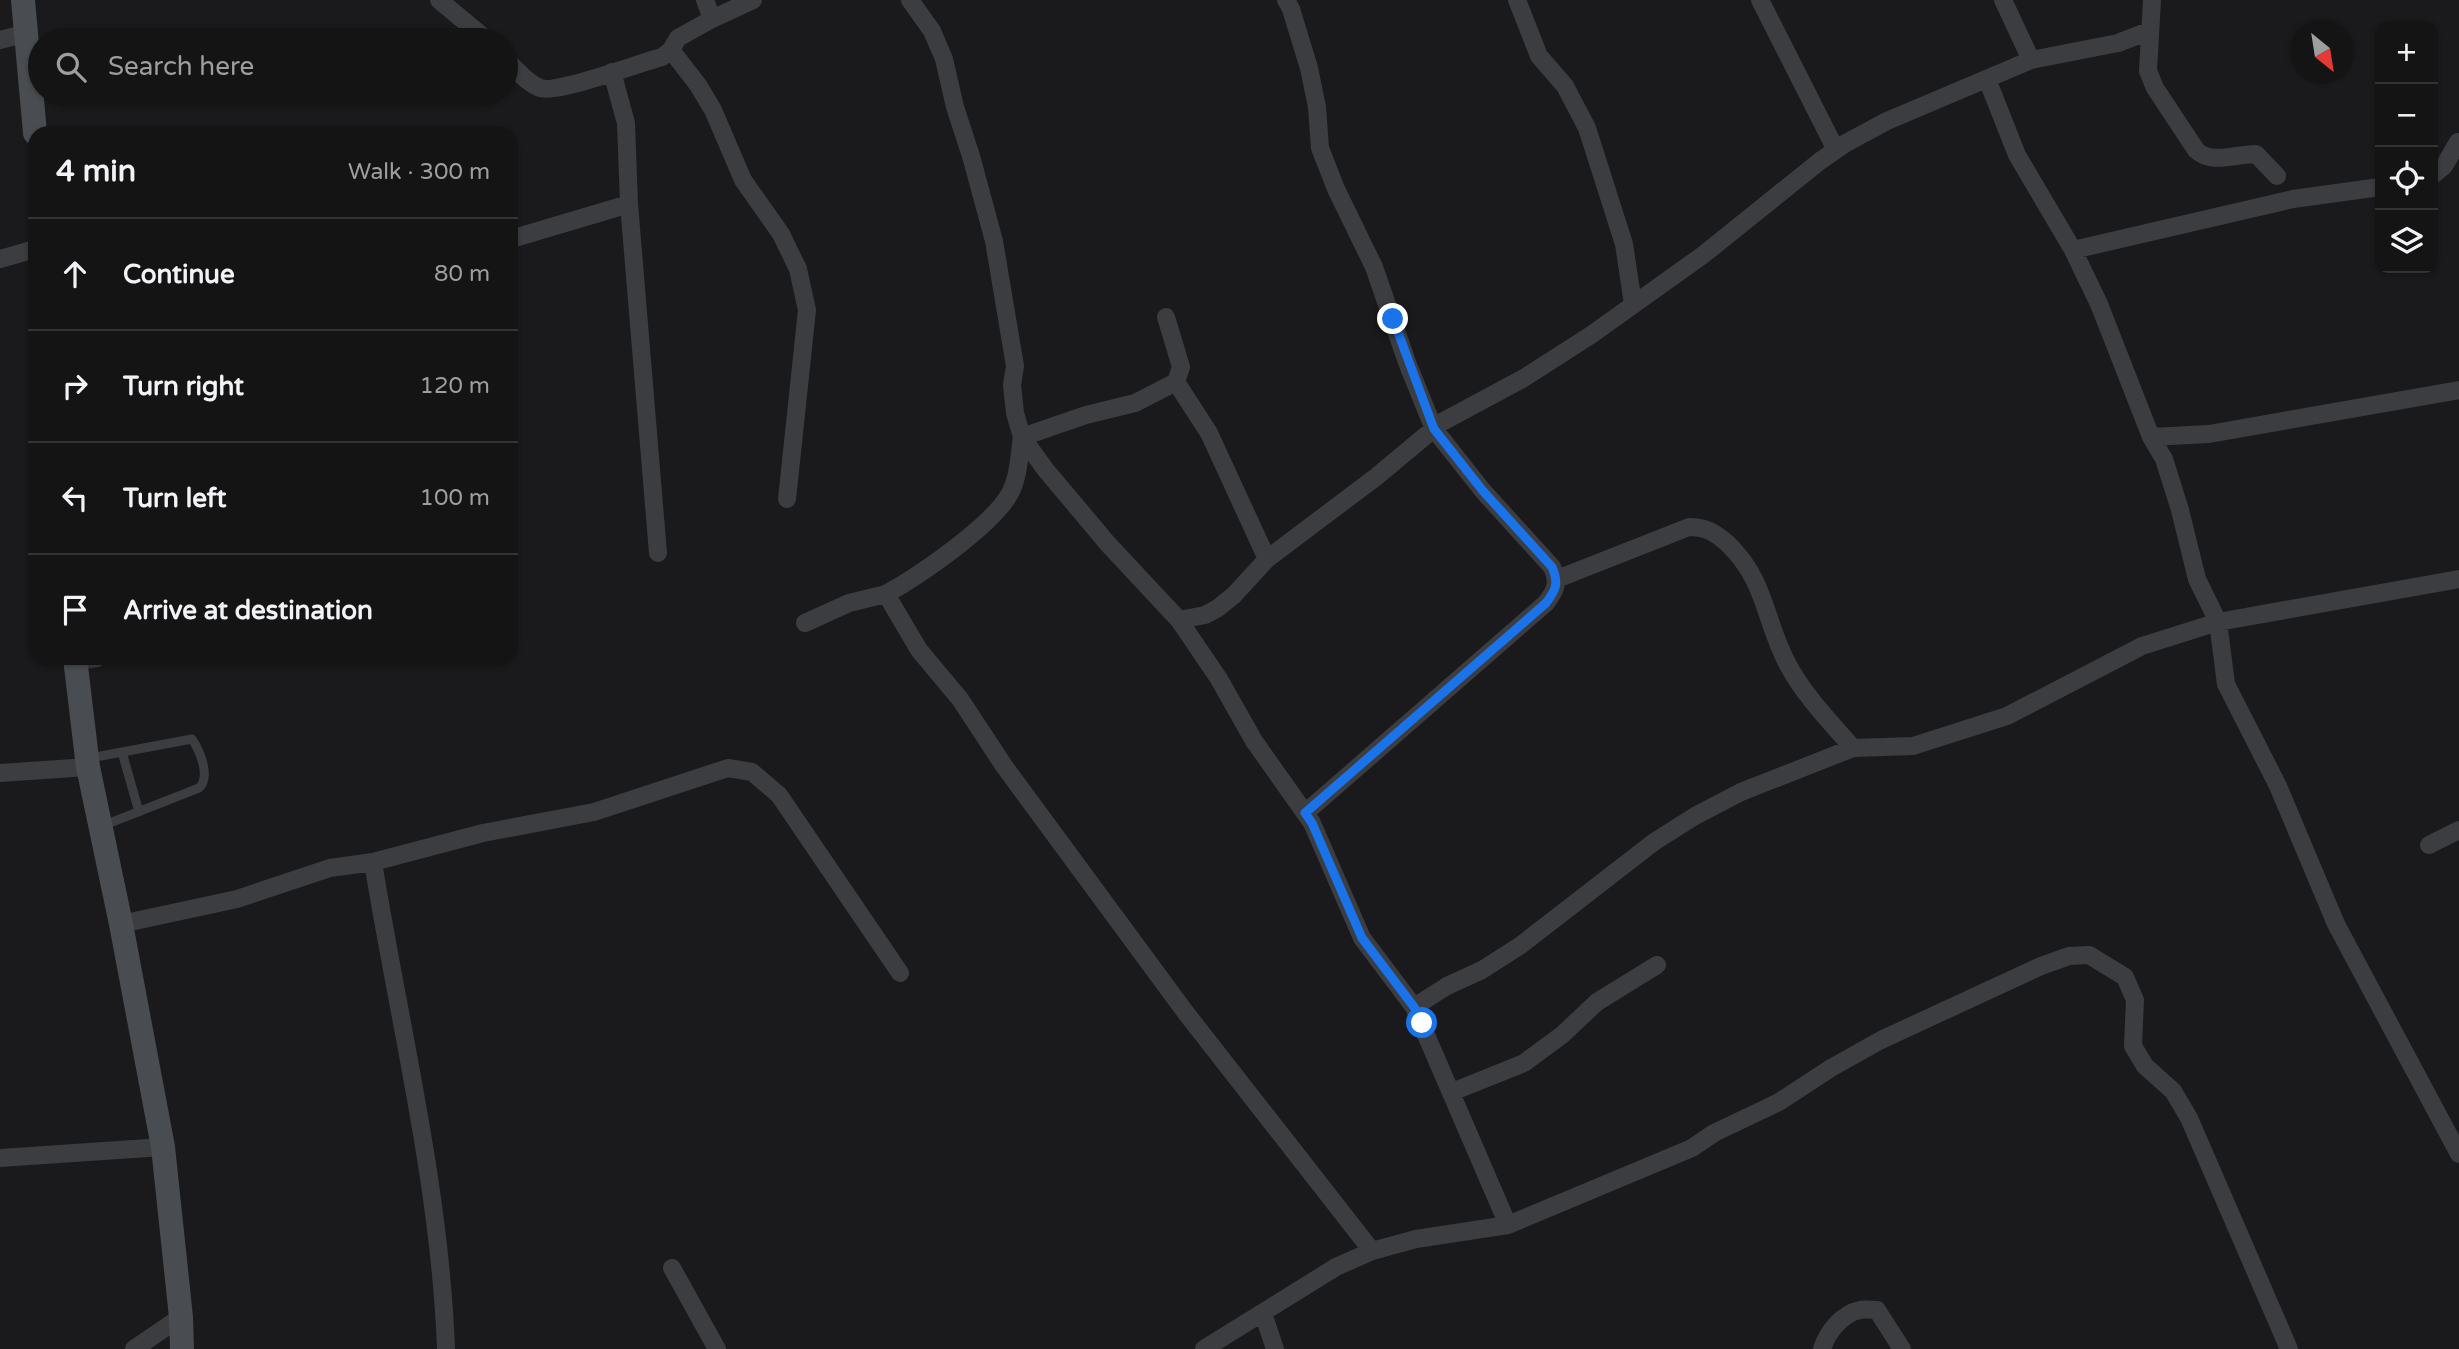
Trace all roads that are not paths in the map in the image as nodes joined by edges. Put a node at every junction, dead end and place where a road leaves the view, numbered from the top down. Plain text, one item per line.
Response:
1 (23, 0) edge
2 (439, 0) edge
3 (705, 0) edge
4 (753, 0) edge
5 (910, 0) edge
6 (1286, 0) edge
7 (1517, 0) edge
8 (1760, 0) edge
9 (2003, 0) edge
10 (2152, 0) edge
11 (712, 19) junction
12 (473, 28) edge
13 (2149, 31) junction
14 (27, 33) junction
15 (0, 40) edge
16 (28, 46) edge
17 (671, 50) junction
18 (2031, 60) junction
19 (518, 72) edge
20 (612, 72) junction
21 (1987, 79) junction
22 (33, 105) edge
23 (34, 126) edge
24 (2458, 142) edge
25 (1836, 150) junction
26 (2438, 170) edge
27 (2277, 176) dead end
28 (2375, 188) edge
29 (629, 204) junction
30 (518, 237) edge
31 (2073, 250) junction
32 (28, 251) edge
33 (0, 260) edge
34 (1633, 304) junction
35 (1166, 317) dead end
36 (1176, 382) junction
37 (2459, 390) edge
38 (1434, 429) junction
39 (1022, 437) junction
40 (2151, 437) junction
41 (787, 499) dead end
42 (658, 553) dead end
43 (1267, 559) junction
44 (1557, 579) junction
45 (2459, 579) edge
46 (886, 594) junction
47 (1179, 620) junction
48 (2218, 622) junction
49 (805, 623) dead end
50 (83, 665) edge
51 (1853, 748) junction
52 (122, 752) junction
53 (87, 763) junction
54 (0, 773) edge
55 (139, 812) junction
56 (1305, 813) junction
57 (101, 827) junction
58 (2459, 830) edge
59 (2429, 845) dead end
60 (373, 862) junction
61 (121, 924) junction
62 (1657, 965) dead end
63 (900, 973) dead end
64 (1414, 1007) junction
65 (1452, 1092) junction
66 (163, 1147) junction
67 (2459, 1154) edge
68 (0, 1158) edge
69 (1508, 1225) junction
70 (1372, 1251) junction
71 (672, 1268) dead end
72 (1263, 1313) junction
73 (181, 1318) junction
74 (134, 1349) edge
75 (182, 1349) edge
76 (446, 1349) edge
77 (717, 1349) edge
78 (1205, 1349) edge
79 (1275, 1349) edge
80 (1822, 1349) edge
81 (1902, 1349) edge
82 (2289, 1349) edge

1 - 14 street
2 - 12 street
3 - 11 street
4 - 11 street
5 - 39 street
6 - 38 street
7 - 34 street
8 - 25 street
9 - 18 street
10 - 13 street
11 - 17 street
13 - 18 street
13 - 27 street
14 - 15 street
14 - 16 street
17 - 20 street
17 - 41 street
18 - 21 street
19 - 20 street
20 - 29 street
21 - 25 street
21 - 31 street
22 - 23 street
24 - 26 street
25 - 34 street
28 - 31 street
29 - 30 street
29 - 42 street
31 - 40 street
32 - 33 street
34 - 38 street
35 - 36 street
36 - 39 street
36 - 43 street
37 - 40 street
38 - 43 street
38 - 44 street
39 - 46 street
39 - 47 street
40 - 48 street
43 - 47 street
44 - 51 street
44 - 56 street
45 - 48 street
46 - 49 street
46 - 70 street
47 - 56 street
48 - 51 street
48 - 67 street
50 - 53 street
51 - 64 street
52 - 53 lane
52 - 55 lane
52 - 55 lane
53 - 54 street
53 - 57 street
55 - 57 lane
56 - 64 street
57 - 61 street
58 - 59 street
60 - 61 street
60 - 63 street
60 - 76 street
61 - 66 street
62 - 65 street
64 - 65 street
65 - 69 street
66 - 68 street
66 - 73 street
69 - 70 street
69 - 82 street
70 - 72 street
71 - 77 street
72 - 78 street
72 - 79 street
73 - 74 street
73 - 75 street
80 - 81 street

